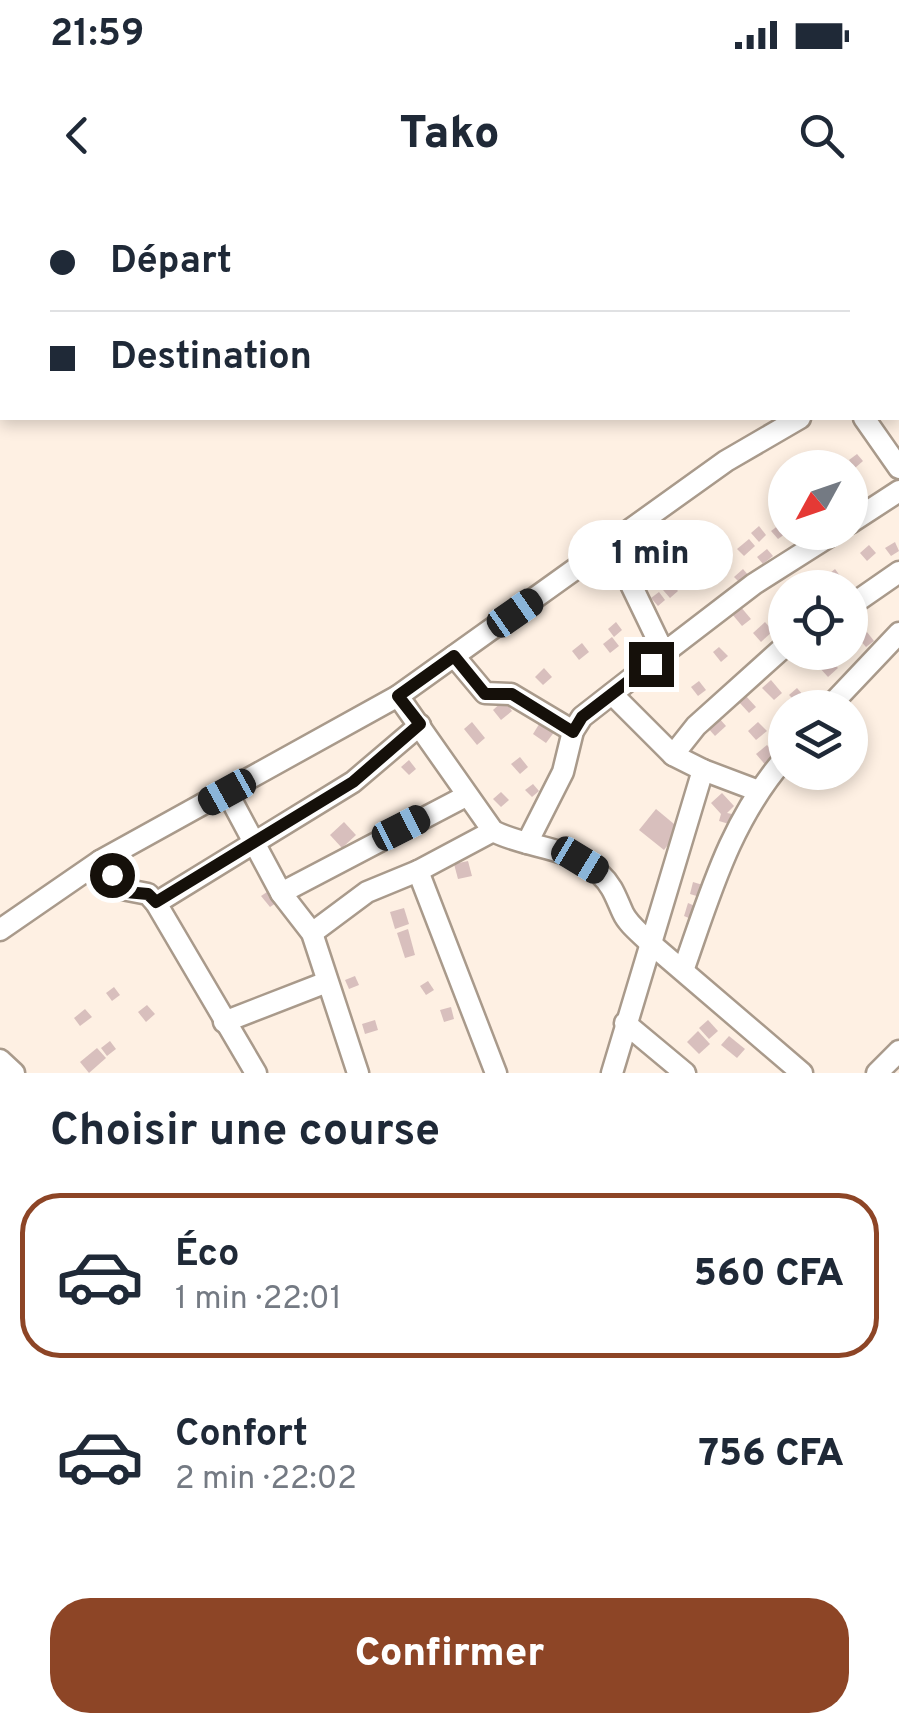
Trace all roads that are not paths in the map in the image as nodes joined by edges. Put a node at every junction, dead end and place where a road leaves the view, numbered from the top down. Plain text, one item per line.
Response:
1 (797, 420) edge
2 (865, 420) edge
3 (899, 468) edge
4 (899, 491) edge
5 (868, 511) edge
6 (606, 548) junction
7 (808, 550) edge
8 (899, 572) edge
9 (868, 594) edge
10 (899, 633) edge
11 (664, 652) junction
12 (454, 656) junction
13 (768, 661) edge
14 (845, 690) edge
15 (612, 694) junction
16 (398, 696) junction
17 (420, 724) junction
18 (573, 732) junction
19 (673, 756) junction
20 (703, 770) junction
21 (768, 777) edge
22 (756, 790) junction
23 (227, 792) junction
24 (466, 796) junction
25 (493, 831) junction
26 (253, 841) junction
27 (527, 843) junction
28 (100, 862) junction
29 (418, 871) junction
30 (280, 893) junction
31 (156, 902) junction
32 (0, 930) edge
33 (312, 933) junction
34 (649, 942) junction
35 (684, 968) junction
36 (327, 982) junction
37 (224, 1022) junction
38 (625, 1023) junction
39 (899, 1051) edge
40 (0, 1060) edge
41 (14, 1073) edge
42 (256, 1073) edge
43 (358, 1073) edge
44 (496, 1073) edge
45 (612, 1073) edge
46 (685, 1073) edge
47 (802, 1073) edge
48 (877, 1073) edge

1 - 6 street
2 - 3 street
4 - 5 street
6 - 11 street
6 - 12 street
7 - 11 street
8 - 9 street
10 - 14 street
11 - 15 street
12 - 16 street
12 - 18 street
13 - 19 street
15 - 18 street
15 - 19 street
16 - 17 street
16 - 23 street
17 - 24 street
17 - 26 street
18 - 27 street
19 - 20 street
20 - 22 street
20 - 34 street
21 - 22 street
22 - 35 street
23 - 26 street
23 - 28 street
24 - 25 street
24 - 30 street
25 - 27 street
25 - 29 street
26 - 30 street
26 - 31 street
27 - 34 street
28 - 31 street
28 - 32 street
29 - 33 street
29 - 44 street
30 - 33 street
31 - 37 street
33 - 36 street
34 - 35 street
34 - 38 street
35 - 47 street
36 - 37 street
36 - 43 street
37 - 42 street
38 - 45 street
38 - 46 street
39 - 48 street
40 - 41 street

